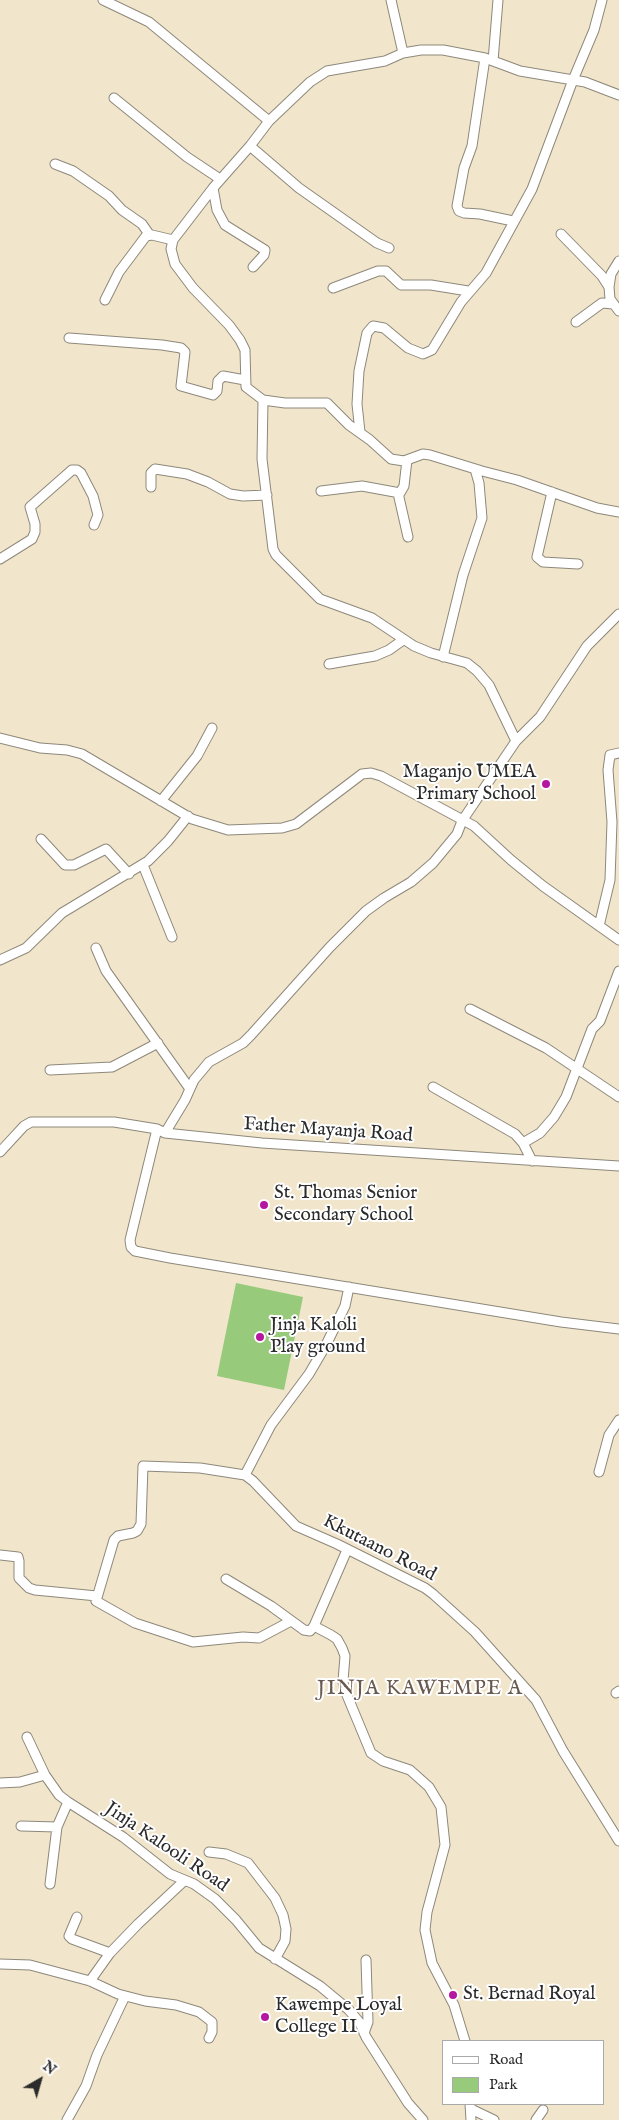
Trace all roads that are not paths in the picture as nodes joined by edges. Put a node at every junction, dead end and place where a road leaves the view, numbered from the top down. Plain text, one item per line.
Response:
1 (103, 0) edge
2 (391, 0) edge
3 (498, 0) edge
4 (602, 0) edge
5 (403, 53) junction
6 (489, 60) junction
7 (573, 80) junction
8 (619, 95) edge
9 (114, 98) dead end
10 (269, 121) junction
11 (250, 146) junction
12 (55, 164) dead end
13 (220, 179) junction
14 (213, 188) junction
15 (513, 221) junction
16 (149, 234) junction
17 (561, 234) dead end
18 (173, 240) junction
19 (389, 248) dead end
20 (619, 261) edge
21 (253, 267) dead end
22 (609, 287) junction
23 (333, 288) dead end
24 (468, 291) junction
25 (105, 300) dead end
26 (616, 307) edge
27 (576, 322) dead end
28 (69, 338) dead end
29 (245, 380) junction
30 (263, 400) junction
31 (360, 432) junction
32 (407, 460) junction
33 (475, 469) junction
34 (151, 487) dead end
35 (321, 491) dead end
36 (552, 492) junction
37 (398, 493) junction
38 (267, 496) junction
39 (619, 512) edge
40 (94, 525) dead end
41 (408, 537) dead end
42 (0, 559) edge
43 (578, 564) dead end
44 (619, 614) edge
45 (403, 640) junction
46 (443, 657) junction
47 (330, 664) dead end
48 (212, 728) dead end
49 (0, 738) edge
50 (516, 741) junction
51 (619, 753) edge
52 (161, 801) junction
53 (188, 816) junction
54 (462, 821) junction
55 (41, 839) dead end
56 (143, 865) junction
57 (129, 874) junction
58 (599, 926) junction
59 (172, 937) dead end
60 (619, 940) edge
61 (96, 948) dead end
62 (0, 960) edge
63 (619, 972) edge
64 (470, 1009) dead end
65 (158, 1043) junction
66 (576, 1069) junction
67 (50, 1070) dead end
68 (433, 1087) dead end
69 (190, 1090) junction
70 (619, 1097) edge
71 (161, 1131) junction
72 (523, 1143) junction
73 (0, 1152) edge
74 (532, 1161) junction
75 (619, 1166) edge
76 (348, 1287) junction
77 (619, 1329) edge
78 (619, 1420) edge
79 (599, 1472) dead end
80 (245, 1475) junction
81 (348, 1550) junction
82 (0, 1554) edge
83 (226, 1579) dead end
84 (96, 1596) junction
85 (291, 1621) junction
86 (314, 1626) junction
87 (26, 1737) dead end
88 (45, 1776) junction
89 (0, 1784) edge
90 (68, 1802) junction
91 (21, 1826) dead end
92 (57, 1827) junction
93 (619, 1841) edge
94 (209, 1852) dead end
95 (184, 1881) junction
96 (50, 1884) dead end
97 (77, 1917) dead end
98 (110, 1953) junction
99 (275, 1959) junction
100 (366, 1960) dead end
101 (0, 1964) edge
102 (90, 1981) junction
103 (124, 1996) junction
104 (364, 2033) junction
105 (209, 2038) dead end
106 (464, 2040) edge
107 (470, 2106) edge
108 (544, 2110) dead end
109 (68, 2120) edge
110 (423, 2120) edge
111 (471, 2120) edge
112 (494, 2120) edge
113 (536, 2120) edge

1 - 10 street
2 - 5 street
3 - 6 street
4 - 7 street
5 - 6 street
5 - 10 street
6 - 7 street
6 - 15 street
7 - 8 street
7 - 15 street
9 - 13 street
10 - 11 street
11 - 13 street
11 - 19 street
12 - 16 street
13 - 14 street
14 - 18 street
14 - 21 street
15 - 24 street
16 - 18 street
16 - 25 street
17 - 22 street
18 - 29 street
20 - 22 street
22 - 26 street
23 - 24 street
24 - 31 street
26 - 27 street
28 - 29 street
29 - 30 street
30 - 31 street
30 - 38 street
31 - 32 street
32 - 33 street
32 - 37 street
33 - 36 street
33 - 46 street
34 - 38 street
35 - 37 street
36 - 39 street
36 - 43 street
37 - 41 street
38 - 45 street
40 - 42 street
44 - 50 street
45 - 46 street
45 - 47 street
46 - 50 street
48 - 52 street
49 - 52 street
50 - 54 street
51 - 58 street
52 - 53 street
53 - 54 street
53 - 56 street
54 - 58 street
54 - 69 street
55 - 57 street
56 - 57 street
56 - 59 street
57 - 62 street
58 - 60 street
61 - 65 street
63 - 66 street
64 - 66 street
65 - 67 street
65 - 69 street
66 - 70 street
66 - 72 street
68 - 72 street
69 - 71 street
71 - 73 street, Father Mayanja Road
71 - 74 street, Father Mayanja Road
71 - 76 street
72 - 74 street
74 - 75 street, Father Mayanja Road
76 - 77 street
76 - 80 street
78 - 79 street
80 - 81 street, Kkutaano Road
80 - 84 street
81 - 86 street
81 - 93 street, Kkutaano Road
82 - 84 street
83 - 85 street
84 - 85 street
85 - 86 street
86 - 106 street
87 - 88 street, Jinja Kalooli Road
88 - 89 street
88 - 90 street, Jinja Kalooli Road
90 - 92 street
90 - 95 street, Jinja Kalooli Road
91 - 92 street
92 - 96 street
94 - 99 street
95 - 98 street
95 - 99 street, Jinja Kalooli Road
97 - 98 street
98 - 102 street
99 - 104 street, Jinja Kalooli Road
100 - 104 street
101 - 102 street
102 - 103 street
103 - 105 street
103 - 109 street
104 - 110 street, Jinja Kalooli Road
107 - 111 street
107 - 112 street
108 - 113 street

